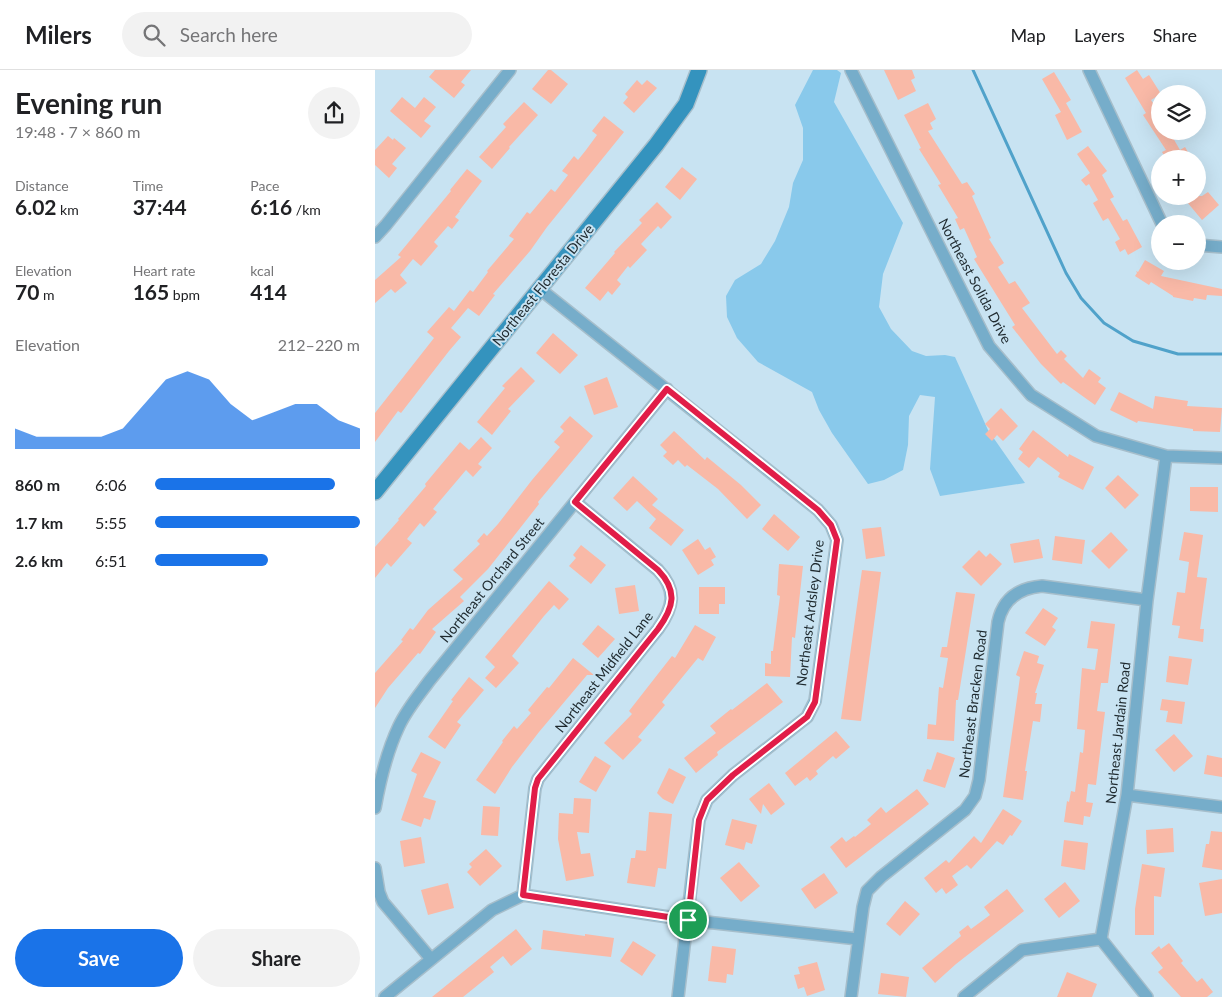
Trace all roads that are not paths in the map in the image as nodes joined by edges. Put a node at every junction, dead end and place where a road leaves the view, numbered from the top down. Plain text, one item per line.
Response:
1 (510, 70) edge
2 (699, 70) edge
3 (851, 70) edge
4 (1089, 70) edge
5 (1158, 215) edge
6 (375, 237) edge
7 (1206, 246) edge
8 (1222, 247) edge
9 (541, 289) junction
10 (667, 389) junction
11 (1166, 456) junction
12 (1222, 458) edge
13 (375, 492) edge
14 (575, 502) junction
15 (1147, 600) junction
16 (1127, 795) junction
17 (1222, 807) edge
18 (375, 808) edge
19 (375, 868) edge
20 (523, 895) junction
21 (688, 920) junction
22 (858, 939) junction
23 (1101, 939) junction
24 (431, 959) junction
25 (385, 997) edge
26 (678, 997) edge
27 (851, 997) edge
28 (964, 997) edge
29 (1147, 997) edge

1 - 6 street
2 - 9 street, Northeast Floresta Drive
3 - 11 street, Northeast Solida Drive
4 - 5 street
7 - 8 street
9 - 10 street, Northeast Ardsley Drive
9 - 13 street, Northeast Floresta Drive
10 - 14 street, Northeast Orchard Street
10 - 21 street, Northeast Ardsley Drive
11 - 12 street, Northeast Solida Drive
11 - 15 street, Northeast Jardain Road
14 - 18 street, Northeast Orchard Street
14 - 20 street, Northeast Midfield Lane
15 - 16 street, Northeast Jardain Road
15 - 22 street, Northeast Bracken Road
16 - 17 street
16 - 23 street, Northeast Jardain Road
19 - 24 street
20 - 21 street
20 - 24 street
21 - 22 street
21 - 26 street, Northeast Ardsley Drive
22 - 27 street, Northeast Bracken Road
23 - 28 street
23 - 29 street
24 - 25 street

